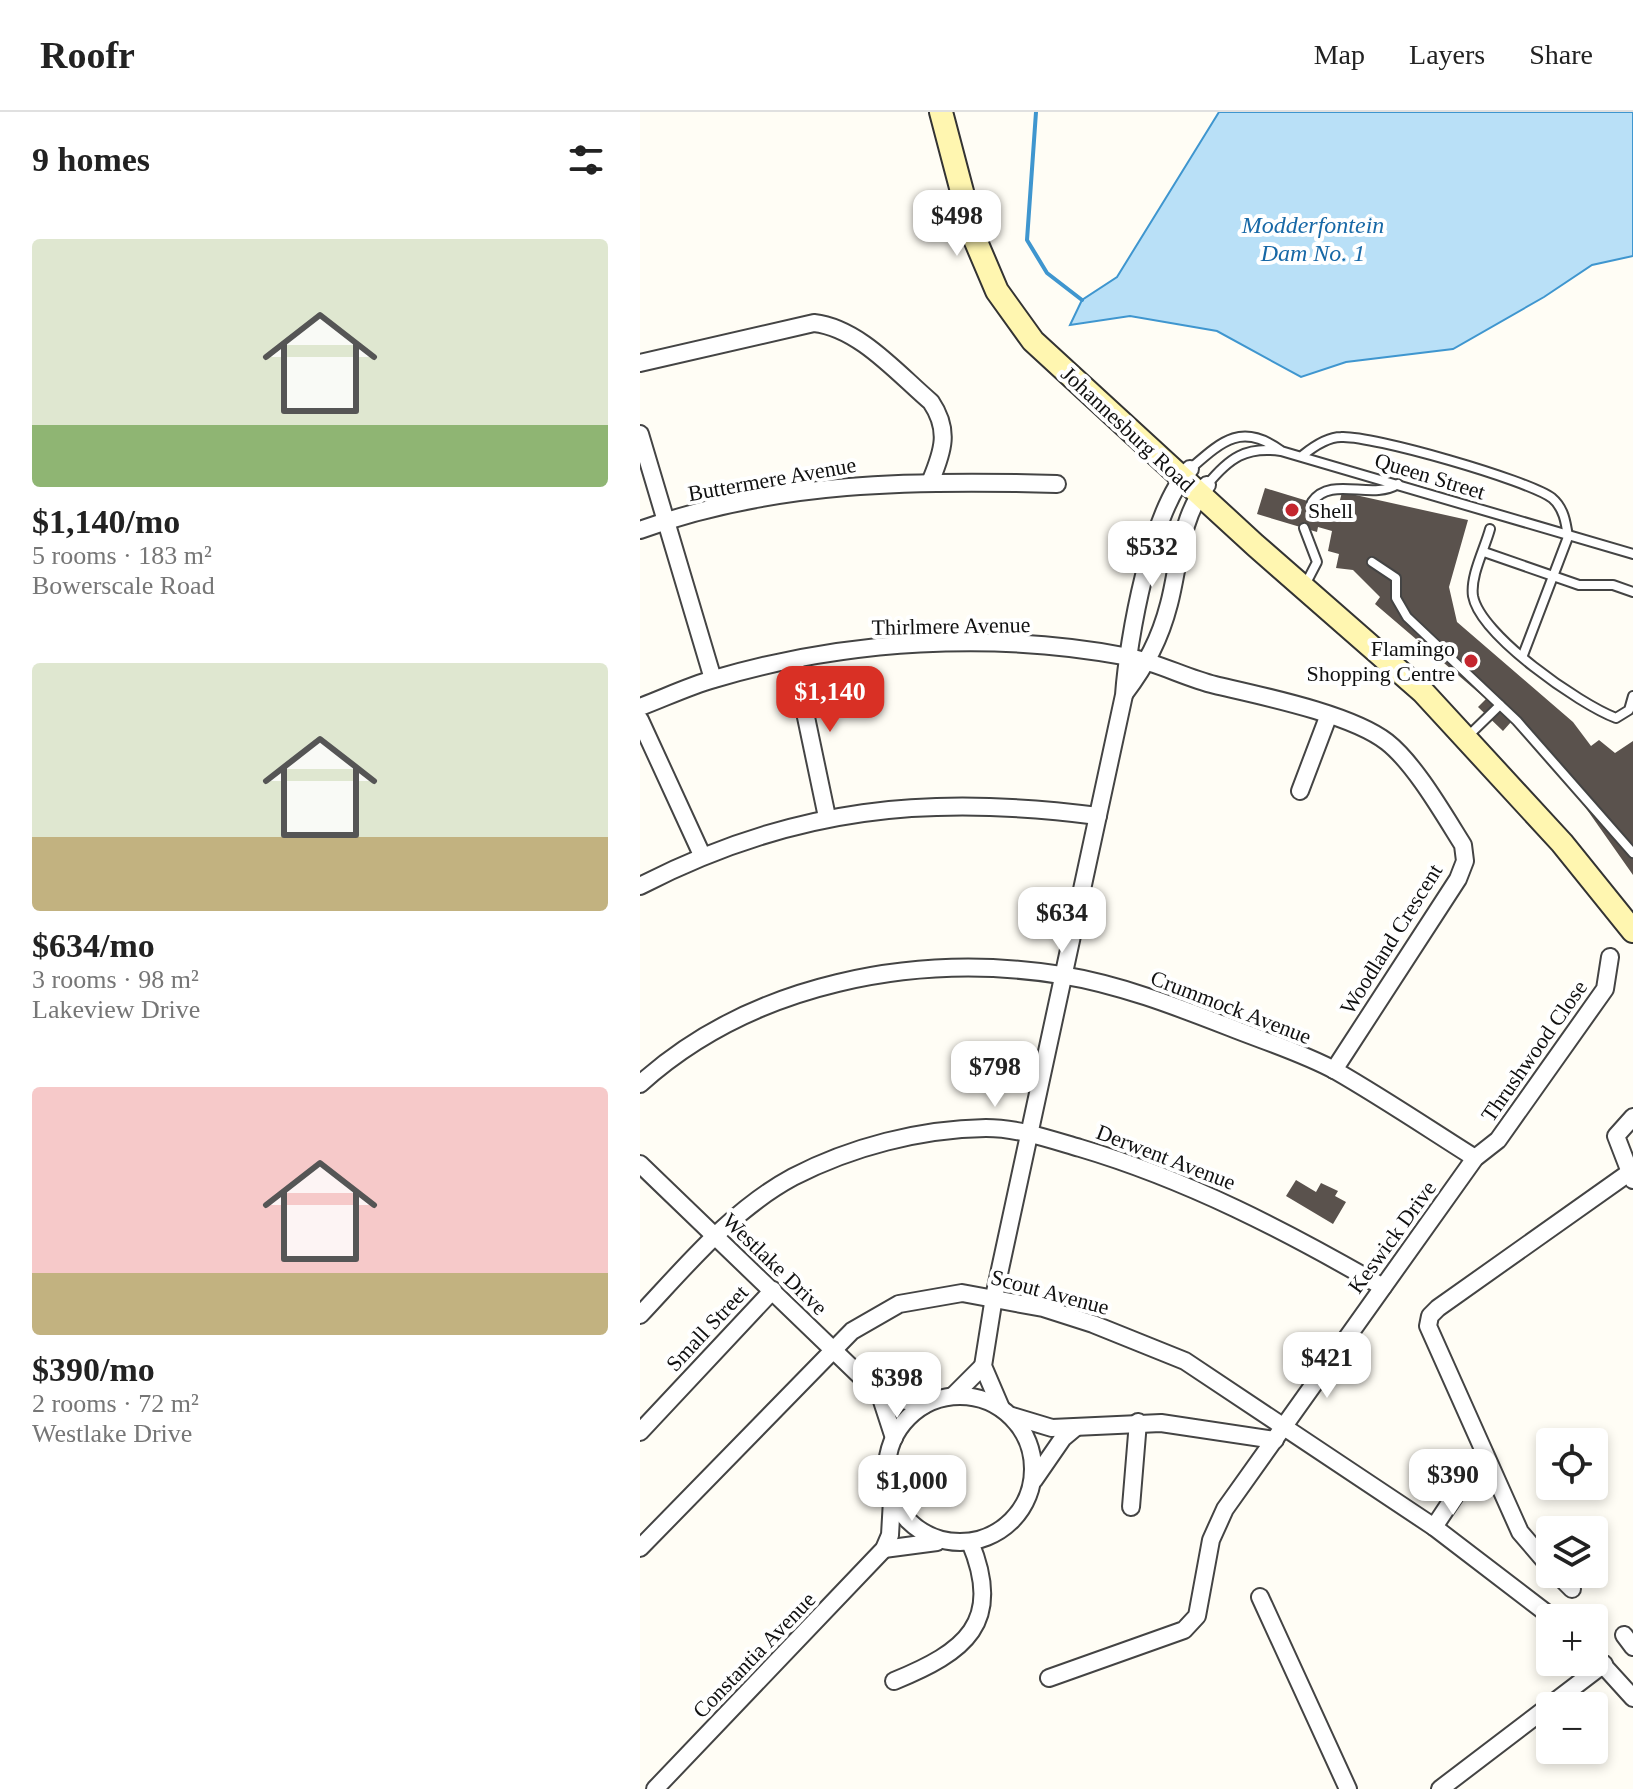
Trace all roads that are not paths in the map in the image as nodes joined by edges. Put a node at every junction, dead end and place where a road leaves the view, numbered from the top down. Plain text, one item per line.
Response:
1 (941, 112) edge
2 (640, 363) edge
3 (640, 434) edge
4 (1281, 451) junction
5 (1303, 455) junction
6 (1185, 474) junction
7 (931, 480) junction
8 (1057, 484) dead end
9 (1398, 484) junction
10 (1203, 490) junction
11 (1312, 502) dead end
12 (665, 521) junction
13 (1304, 528) dead end
14 (1490, 529) dead end
15 (640, 530) edge
16 (1568, 537) junction
17 (1484, 552) junction
18 (1151, 553) junction
19 (1633, 554) edge
20 (1179, 558) junction
21 (1372, 562) dead end
22 (1553, 575) junction
23 (1307, 583) junction
24 (1633, 592) edge
25 (1523, 655) junction
26 (1127, 657) junction
27 (794, 660) junction
28 (1149, 661) junction
29 (713, 679) junction
30 (1124, 695) junction
31 (1633, 696) edge
32 (1500, 705) junction
33 (640, 707) edge
34 (1328, 717) junction
35 (640, 720) edge
36 (1470, 734) junction
37 (1300, 791) dead end
38 (1098, 816) junction
39 (827, 817) junction
40 (1633, 853) edge
41 (702, 855) junction
42 (640, 886) edge
43 (1633, 915) edge
44 (1633, 931) edge
45 (1610, 957) dead end
46 (1064, 975) junction
47 (1334, 1070) junction
48 (640, 1084) edge
49 (1633, 1117) edge
50 (1029, 1132) junction
51 (1475, 1158) junction
52 (640, 1164) edge
53 (1631, 1176) edge
54 (714, 1236) junction
55 (1383, 1287) junction
56 (773, 1290) junction
57 (994, 1297) junction
58 (640, 1315) edge
59 (831, 1349) junction
60 (983, 1366) junction
61 (880, 1395) junction
62 (953, 1396) junction
63 (924, 1405) junction
64 (1005, 1411) junction
65 (1138, 1422) junction
66 (1075, 1428) junction
67 (640, 1432) edge
68 (1279, 1434) junction
69 (894, 1438) junction
70 (1484, 1452) junction
71 (1033, 1481) junction
72 (892, 1498) junction
73 (1131, 1507) dead end
74 (1434, 1527) junction
75 (947, 1541) junction
76 (970, 1542) junction
77 (640, 1548) edge
78 (884, 1549) junction
79 (1536, 1551) edge
80 (1260, 1597) dead end
81 (1536, 1605) edge
82 (1608, 1670) edge
83 (1579, 1676) edge
84 (1049, 1678) dead end
85 (894, 1681) dead end
86 (1633, 1698) edge
87 (655, 1789) edge
88 (1348, 1789) edge
89 (1440, 1789) edge

1 - 6 street, Johannesburg Road
2 - 7 street
3 - 12 street
4 - 5 lane, Queen Street
4 - 6 lane, Queen Street
4 - 10 lane, Queen Street
5 - 9 lane, Queen Street
5 - 16 lane, Queen Street
6 - 10 street, Johannesburg Road
6 - 18 street
7 - 8 street, Buttermere Avenue
7 - 12 street, Buttermere Avenue
9 - 11 lane
9 - 16 lane, Queen Street
10 - 20 street
10 - 23 street, Johannesburg Road
12 - 15 street, Buttermere Avenue
12 - 29 street
13 - 23 lane
14 - 17 lane
16 - 19 lane, Queen Street
16 - 22 lane
17 - 22 lane
17 - 25 lane
18 - 20 street
18 - 26 street
20 - 28 street
21 - 32 lane
22 - 24 lane
22 - 25 lane
23 - 36 street, Johannesburg Road
25 - 31 lane
26 - 27 street, Thirlmere Avenue
26 - 28 street, Woodland Crescent
26 - 30 street
27 - 29 street, Thirlmere Avenue
27 - 39 street
28 - 30 street
28 - 34 street, Woodland Crescent
29 - 33 street, Thirlmere Avenue
30 - 38 street
32 - 36 lane
32 - 40 lane
34 - 37 street
34 - 47 street, Woodland Crescent
35 - 41 street
36 - 43 street, Johannesburg Road
36 - 44 street, Johannesburg Road
38 - 39 street
38 - 46 street
39 - 41 street
41 - 42 street
45 - 51 street, Thrushwood Close
46 - 47 street, Crummock Avenue
46 - 48 street, Crummock Avenue
46 - 50 street
47 - 51 street, Crummock Avenue
49 - 53 street
50 - 54 street, Derwent Avenue
50 - 55 street, Derwent Avenue
50 - 57 street
51 - 55 street, Keswick Drive
52 - 54 street, Westlake Drive
53 - 70 street
54 - 56 street, Westlake Drive
54 - 58 street, Derwent Avenue
55 - 68 street, Keswick Drive
56 - 59 street, Westlake Drive
56 - 67 street, Small Street
57 - 59 street, Scout Avenue
57 - 60 street
57 - 68 street, Scout Avenue
59 - 61 street, Westlake Drive
59 - 77 street, Scout Avenue
60 - 62 street
60 - 64 street
61 - 63 street
61 - 69 street, Westlake Drive
62 - 63 street
62 - 64 street
63 - 69 street
64 - 66 street
64 - 71 street
65 - 66 street
65 - 68 street
65 - 73 street
66 - 71 street
68 - 74 street
68 - 84 street, Keswick Drive
69 - 72 street
70 - 74 street
70 - 79 street
71 - 76 street
72 - 75 street
72 - 78 street
74 - 81 street
75 - 76 street
75 - 78 street
76 - 85 street
78 - 87 street, Constantia Avenue
80 - 88 street
82 - 86 street
83 - 89 street

